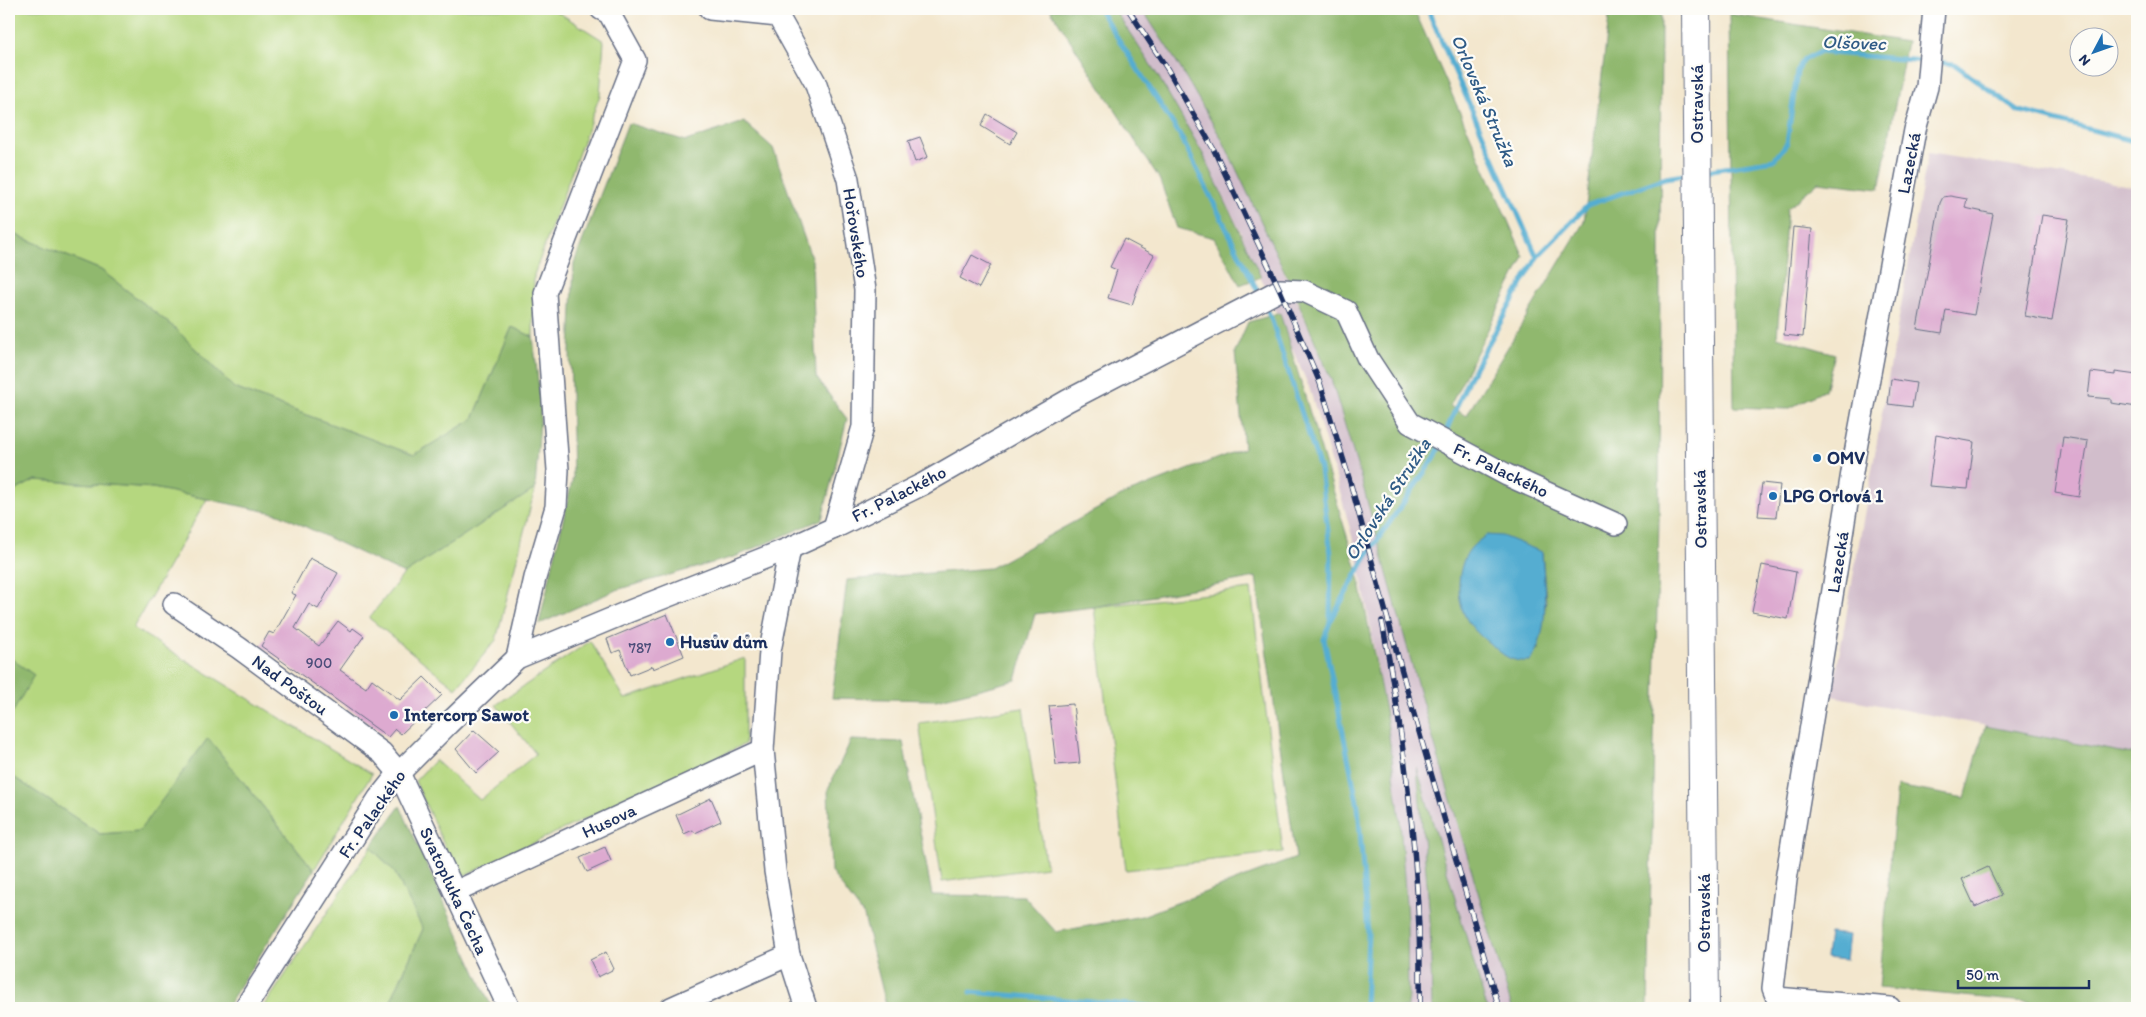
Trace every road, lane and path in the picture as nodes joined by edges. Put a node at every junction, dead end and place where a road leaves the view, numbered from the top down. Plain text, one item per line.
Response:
1 (710, 9) edge
2 (1696, 9) edge
3 (1934, 9) edge
4 (607, 10) edge
5 (775, 13) edge
6 (1616, 524) dead end
7 (834, 528) junction
8 (790, 548) junction
9 (174, 604) dead end
10 (517, 658) junction
11 (763, 750) junction
12 (399, 773) junction
13 (455, 892) junction
14 (789, 955) junction
15 (245, 1008) edge
16 (509, 1008) edge
17 (671, 1008) edge
18 (806, 1008) edge
19 (1705, 1008) edge
20 (1890, 1008) edge

1 - 5 street, Hořovského
2 - 19 main road, Ostravská
3 - 20 street, Lazecká
4 - 10 street
5 - 7 street, Hořovského
6 - 7 street, Fr. Palackého
7 - 8 street, Fr. Palackého
8 - 10 street, Fr. Palackého
8 - 11 street
9 - 12 street, Nad Poštou
10 - 12 street, Fr. Palackého
11 - 13 street, Husova
11 - 14 street
12 - 13 street, Svatopluka Čecha
12 - 15 street, Fr. Palackého
13 - 16 street, Svatopluka Čecha
14 - 17 street
14 - 18 street

